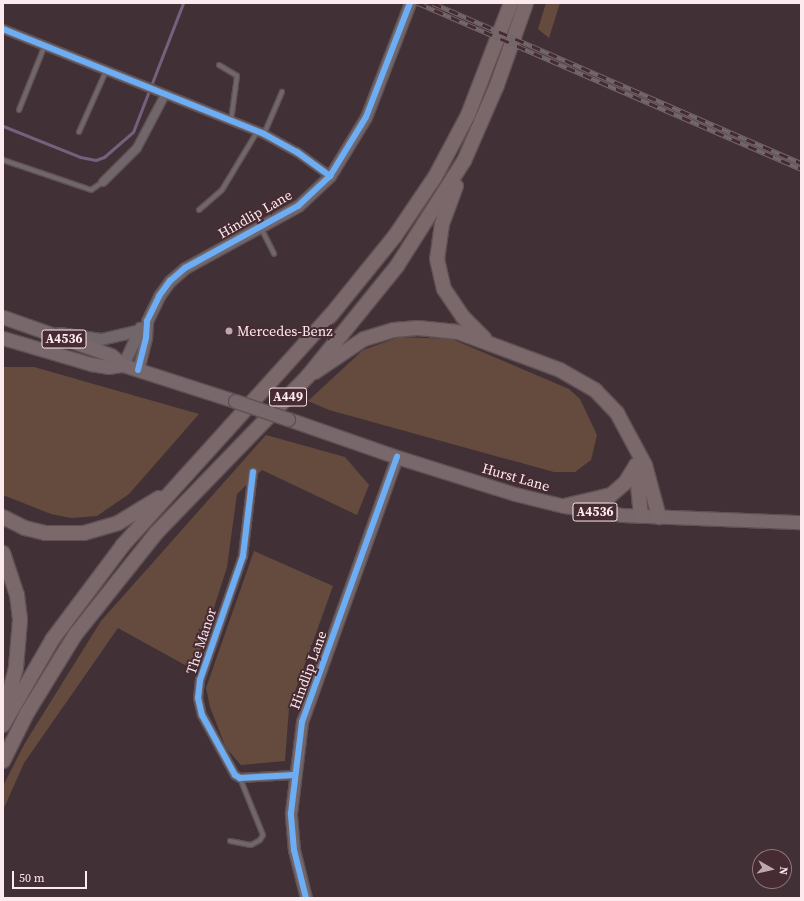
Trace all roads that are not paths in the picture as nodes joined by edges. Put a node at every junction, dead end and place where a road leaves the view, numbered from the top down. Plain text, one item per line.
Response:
1 (410, 3) edge
2 (511, 3) edge
3 (526, 3) edge
4 (3, 28) edge
5 (45, 44) junction
6 (219, 64) dead end
7 (106, 71) junction
8 (282, 92) dead end
9 (165, 95) junction
10 (19, 110) dead end
11 (231, 122) junction
12 (79, 132) dead end
13 (260, 132) junction
14 (3, 160) edge
15 (464, 160) junction
16 (330, 176) junction
17 (104, 182) joint
18 (199, 210) dead end
19 (260, 226) junction
20 (274, 254) dead end
21 (3, 317) edge
22 (146, 321) junction
23 (136, 331) junction
24 (50, 334) junction
25 (3, 338) edge
26 (488, 342) junction
27 (123, 365) junction
28 (138, 370) junction
29 (308, 376) junction
30 (397, 457) junction
31 (636, 461) junction
32 (253, 472) dead end
33 (172, 491) junction
34 (564, 506) junction
35 (641, 516) junction
36 (3, 517) edge
37 (659, 517) junction
38 (801, 522) edge
39 (3, 553) edge
40 (3, 716) edge
41 (3, 725) edge
42 (3, 761) edge
43 (294, 775) junction
44 (240, 778) junction
45 (230, 841) dead end
46 (306, 898) edge

1 - 16 street, Hindlip Lane
2 - 33 highway, A449
3 - 15 highway, A449
4 - 5 street
5 - 7 street
5 - 10 lane
6 - 11 lane
7 - 9 street
7 - 12 lane
8 - 13 lane
9 - 11 street
9 - 17 street
11 - 13 street
13 - 16 street
13 - 18 lane
14 - 17 lane
15 - 26 highway
15 - 29 highway, A449
16 - 19 street, Hindlip Lane
19 - 20 lane
19 - 22 street, Hindlip Lane
21 - 24 main road, A4536
22 - 23 street, Hindlip Lane
22 - 28 street, Hindlip Lane
23 - 24 street
23 - 27 street, Hindlip Lane
24 - 27 main road, A4536
25 - 27 main road, A4536
26 - 29 highway
26 - 31 highway
27 - 28 main road, A4536
28 - 30 main road, Hurst Lane / A4536, bridge
29 - 42 highway, A449
30 - 34 main road, Hurst Lane / A4536
30 - 43 street, Hindlip Lane
31 - 34 highway
31 - 35 highway
31 - 37 highway
32 - 44 street, The Manor
33 - 36 highway
33 - 41 highway, A449
34 - 35 main road, Hurst Lane / A4536
35 - 37 main road, Hurst Lane / A4536
37 - 38 main road, Hurst Lane / A4536
39 - 40 highway
43 - 44 street
43 - 46 street, Hindlip Lane
44 - 45 lane

